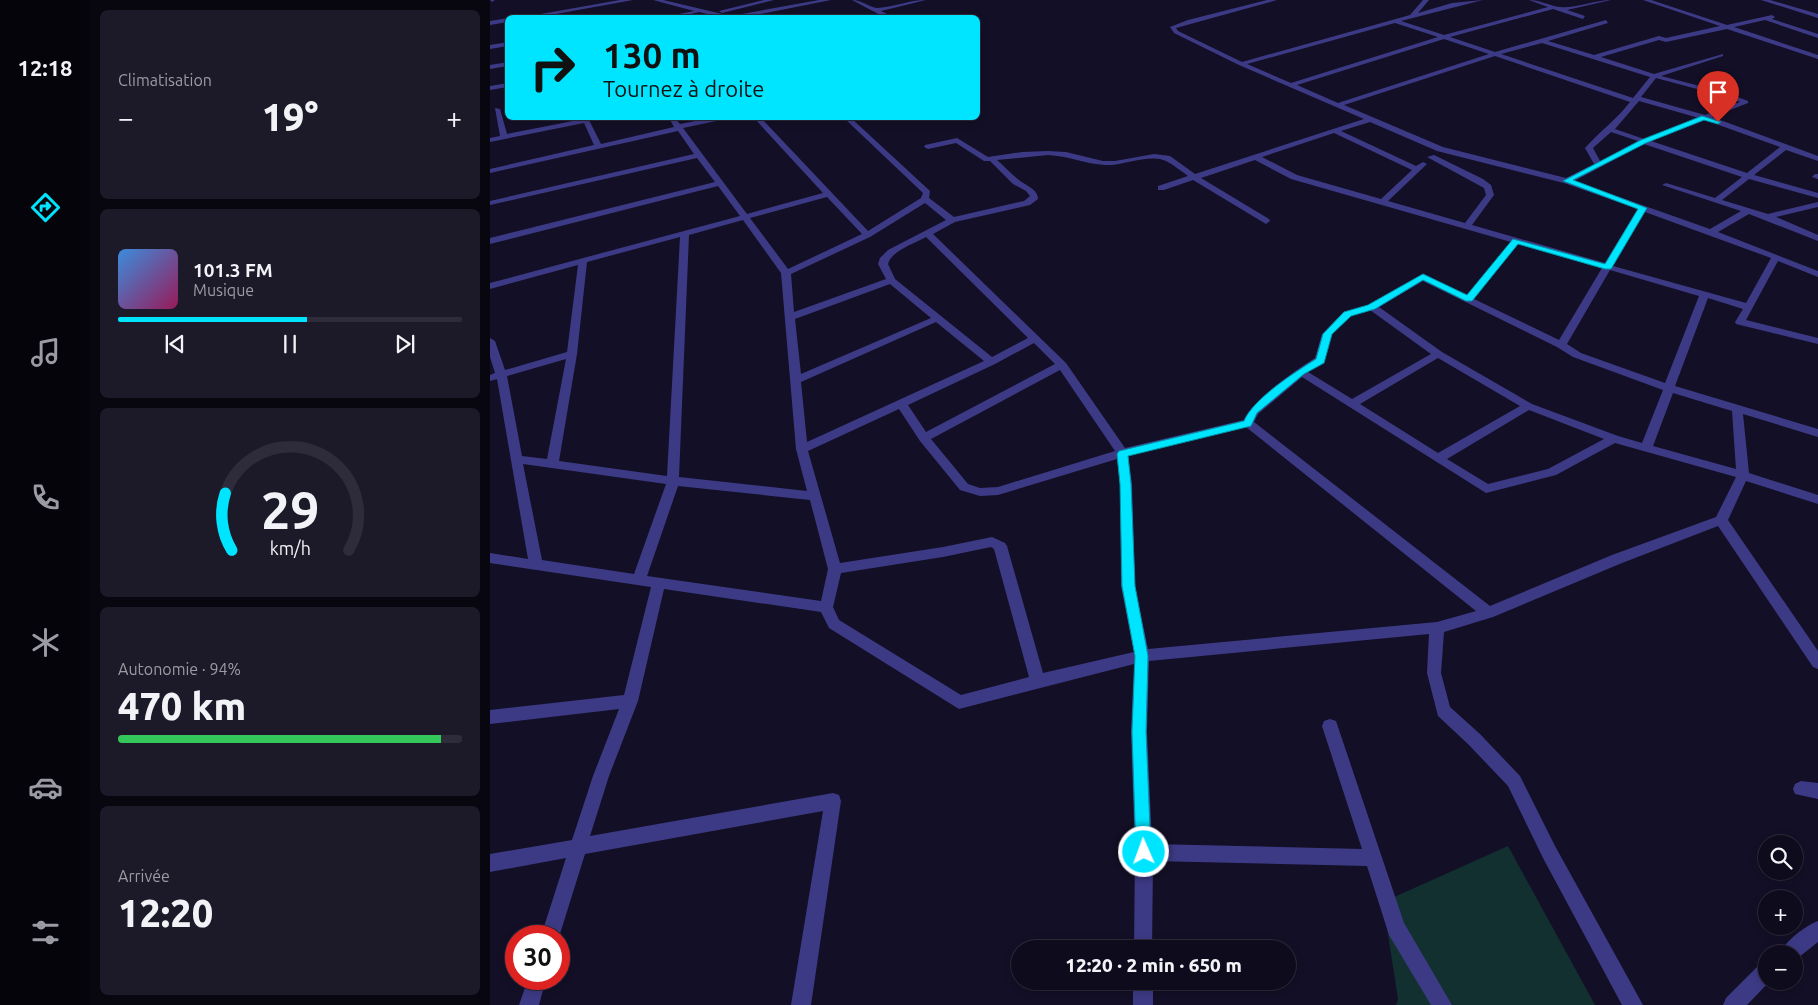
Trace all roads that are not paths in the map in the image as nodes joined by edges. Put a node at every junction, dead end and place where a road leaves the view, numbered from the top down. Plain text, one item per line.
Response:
1 (630, 0) edge
2 (656, 0) edge
3 (692, 0) edge
4 (770, 0) edge
5 (828, 0) edge
6 (856, 0) edge
7 (923, 0) edge
8 (1242, 0) edge
9 (1274, 0) edge
10 (1426, 0) edge
11 (1480, 0) edge
12 (1532, 0) edge
13 (1608, 0) edge
14 (1646, 0) edge
15 (1764, 0) edge
16 (674, 4) junction
17 (1248, 8) junction
18 (1557, 8) junction
19 (703, 10) junction
20 (876, 10) junction
21 (715, 13) junction
22 (540, 15) edge
23 (677, 15) edge
24 (724, 15) edge
25 (744, 15) edge
26 (886, 15) edge
27 (1412, 16) junction
28 (1818, 16) edge
29 (1583, 17) dead end
30 (1772, 17) dead end
31 (1764, 18) junction
32 (505, 20) edge
33 (1396, 21) junction
34 (1606, 22) dead end
35 (490, 23) edge
36 (1726, 27) junction
37 (1818, 36) edge
38 (1444, 37) junction
39 (1543, 41) junction
40 (505, 44) edge
41 (490, 47) edge
42 (1496, 54) junction
43 (1721, 55) dead end
44 (1594, 57) junction
45 (1818, 57) edge
46 (505, 64) edge
47 (1241, 64) junction
48 (490, 67) edge
49 (1654, 76) junction
50 (1291, 85) junction
51 (505, 86) edge
52 (490, 88) edge
53 (1636, 99) junction
54 (1338, 105) junction
55 (494, 110) edge
56 (1704, 117) junction
57 (1370, 119) junction
58 (580, 120) edge
59 (585, 120) edge
60 (674, 120) edge
61 (709, 120) edge
62 (760, 120) edge
63 (849, 120) edge
64 (679, 127) junction
65 (1608, 129) junction
66 (1335, 131) junction
67 (504, 137) junction
68 (490, 140) edge
69 (1644, 141) junction
70 (598, 146) junction
71 (928, 147) dead end
72 (1785, 147) junction
73 (1440, 149) junction
74 (699, 155) junction
75 (1256, 157) junction
76 (1431, 157) junction
77 (1818, 159) edge
78 (993, 160) junction
79 (1598, 165) junction
80 (1417, 170) junction
81 (490, 171) edge
82 (1748, 176) junction
83 (1194, 177) junction
84 (1567, 181) junction
85 (720, 184) junction
86 (1666, 185) dead end
87 (1161, 188) dead end
88 (829, 194) junction
89 (1818, 196) edge
90 (925, 199) junction
91 (1716, 201) junction
92 (490, 203) edge
93 (1382, 203) junction
94 (1818, 204) edge
95 (1643, 208) junction
96 (1748, 211) junction
97 (1768, 217) junction
98 (745, 218) junction
99 (952, 220) junction
100 (1266, 221) dead end
101 (1467, 227) junction
102 (1711, 232) junction
103 (685, 234) junction
104 (928, 234) junction
105 (867, 235) junction
106 (1818, 238) edge
107 (490, 241) edge
108 (1516, 241) junction
109 (1776, 257) junction
110 (583, 261) junction
111 (1608, 267) junction
112 (786, 273) junction
113 (1818, 274) edge
114 (891, 280) junction
115 (490, 286) edge
116 (1704, 295) junction
117 (1469, 300) junction
118 (1372, 307) junction
119 (1748, 307) junction
120 (790, 317) junction
121 (938, 318) junction
122 (1035, 338) junction
123 (490, 341) edge
124 (1818, 341) edge
125 (1561, 345) junction
126 (572, 354) junction
127 (1438, 354) junction
128 (991, 362) junction
129 (1062, 365) junction
130 (1301, 372) junction
131 (495, 376) edge
132 (796, 380) junction
133 (1669, 388) junction
134 (901, 404) junction
135 (1352, 404) junction
136 (1528, 406) junction
137 (1737, 409) junction
138 (1248, 423) junction
139 (1818, 433) edge
140 (924, 438) junction
141 (1614, 439) junction
142 (802, 449) junction
143 (1646, 449) junction
144 (1122, 454) junction
145 (516, 458) junction
146 (1438, 459) junction
147 (552, 464) junction
148 (1743, 474) junction
149 (672, 481) junction
150 (814, 496) junction
151 (1818, 500) edge
152 (1721, 520) junction
153 (490, 558) edge
154 (536, 565) junction
155 (836, 569) junction
156 (639, 580) junction
157 (659, 583) junction
158 (826, 607) junction
159 (1488, 613) junction
160 (1437, 628) junction
161 (1142, 656) junction
162 (1818, 663) edge
163 (1038, 681) junction
164 (630, 701) junction
165 (490, 718) edge
166 (1330, 726) dead end
167 (1801, 789) dead end
168 (1818, 791) edge
169 (577, 848) junction
170 (1144, 852) junction
171 (1373, 858) junction
172 (490, 863) edge
173 (553, 925) edge
174 (1818, 930) edge
175 (1143, 940) edge
176 (1800, 945) edge
177 (1758, 979) edge
178 (534, 990) edge
179 (1143, 990) edge
180 (529, 1005) edge
181 (801, 1005) edge
182 (1143, 1005) edge
183 (1442, 1005) edge
184 (1633, 1005) edge
185 (1733, 1005) edge

1 - 22 street
2 - 16 street
3 - 16 street
4 - 21 street
5 - 25 street
6 - 20 street
7 - 20 street
8 - 17 street
9 - 17 street
10 - 27 street
11 - 27 street
12 - 18 street
13 - 18 street
14 - 36 street
15 - 28 street
16 - 19 street
17 - 47 street
18 - 29 street
18 - 38 street
19 - 21 street
19 - 23 street
20 - 26 street
21 - 24 street
27 - 33 street
30 - 31 street
31 - 36 street
31 - 37 street
32 - 35 street
33 - 38 street
33 - 47 street
34 - 39 street
36 - 44 street
36 - 45 street
38 - 42 street
38 - 50 street
39 - 42 street
39 - 44 street
40 - 41 street
42 - 53 street
42 - 54 street
43 - 49 street
44 - 49 street
46 - 48 street
47 - 50 street
49 - 53 street
49 - 56 street
50 - 54 street
51 - 52 street
53 - 56 street
53 - 65 street
54 - 57 street
55 - 67 street
56 - 69 street
56 - 72 street
57 - 66 street
57 - 73 street
58 - 67 street
59 - 70 street
60 - 64 street
61 - 64 street
62 - 88 street
63 - 90 street
64 - 70 street
64 - 74 street
65 - 69 street
65 - 79 street
66 - 75 street
66 - 80 street
67 - 68 street
69 - 79 street
69 - 82 street
70 - 81 street
71 - 78 street
72 - 77 street
72 - 82 street
73 - 76 street
73 - 84 street
74 - 85 street
74 - 92 street
75 - 83 street
75 - 93 street
76 - 80 street
76 - 101 street
78 - 83 street
78 - 99 street
79 - 84 street
80 - 93 street
82 - 89 street
82 - 91 street
83 - 87 street
83 - 100 street
84 - 95 street
85 - 98 street
85 - 107 street
86 - 91 street
88 - 98 street
88 - 105 street
90 - 99 street
90 - 105 street
91 - 96 street
93 - 101 street
94 - 97 street
95 - 102 street
95 - 111 street
96 - 97 street
96 - 102 street
97 - 106 street
98 - 103 street
98 - 112 street
99 - 104 street
101 - 108 street
102 - 109 street
103 - 110 street
103 - 149 street
104 - 114 street
104 - 122 street
105 - 112 street
108 - 111 street
108 - 117 street
109 - 113 street
109 - 119 street
110 - 115 street
110 - 126 street
111 - 116 street
111 - 125 street
112 - 120 street
114 - 120 street
114 - 121 street
116 - 119 street
116 - 133 street
117 - 118 street
117 - 125 street
118 - 127 street
118 - 130 street
119 - 124 street
120 - 132 street
121 - 128 street
121 - 132 street
122 - 128 street
122 - 129 street
123 - 131 street
125 - 133 street
126 - 131 street
126 - 147 street
127 - 135 street
127 - 136 street
128 - 134 street
129 - 140 street
129 - 144 street
130 - 135 street
130 - 138 street
131 - 145 street
132 - 142 street
133 - 137 street
133 - 143 street
134 - 140 street
134 - 142 street
135 - 146 street
136 - 141 street
136 - 146 street
137 - 139 street
137 - 148 street
138 - 144 street
138 - 159 street
140 - 144 street
141 - 143 street
141 - 146 street
142 - 150 street
143 - 148 street
144 - 161 street
145 - 147 street
145 - 154 street
147 - 149 street
148 - 151 street
148 - 152 street
149 - 150 street
149 - 156 street
150 - 155 street
152 - 159 street
152 - 162 street
153 - 154 street
154 - 156 street
155 - 158 street
155 - 163 street
156 - 157 street
157 - 158 street
157 - 164 street
158 - 163 street
159 - 160 street
160 - 161 street
160 - 184 street
161 - 163 street
161 - 170 street
164 - 165 street
164 - 169 street
166 - 171 street
167 - 168 street
169 - 172 street
169 - 173 street
169 - 181 street
170 - 171 street
170 - 175 street
171 - 183 street
174 - 176 street
177 - 185 street
178 - 180 street
179 - 182 street

